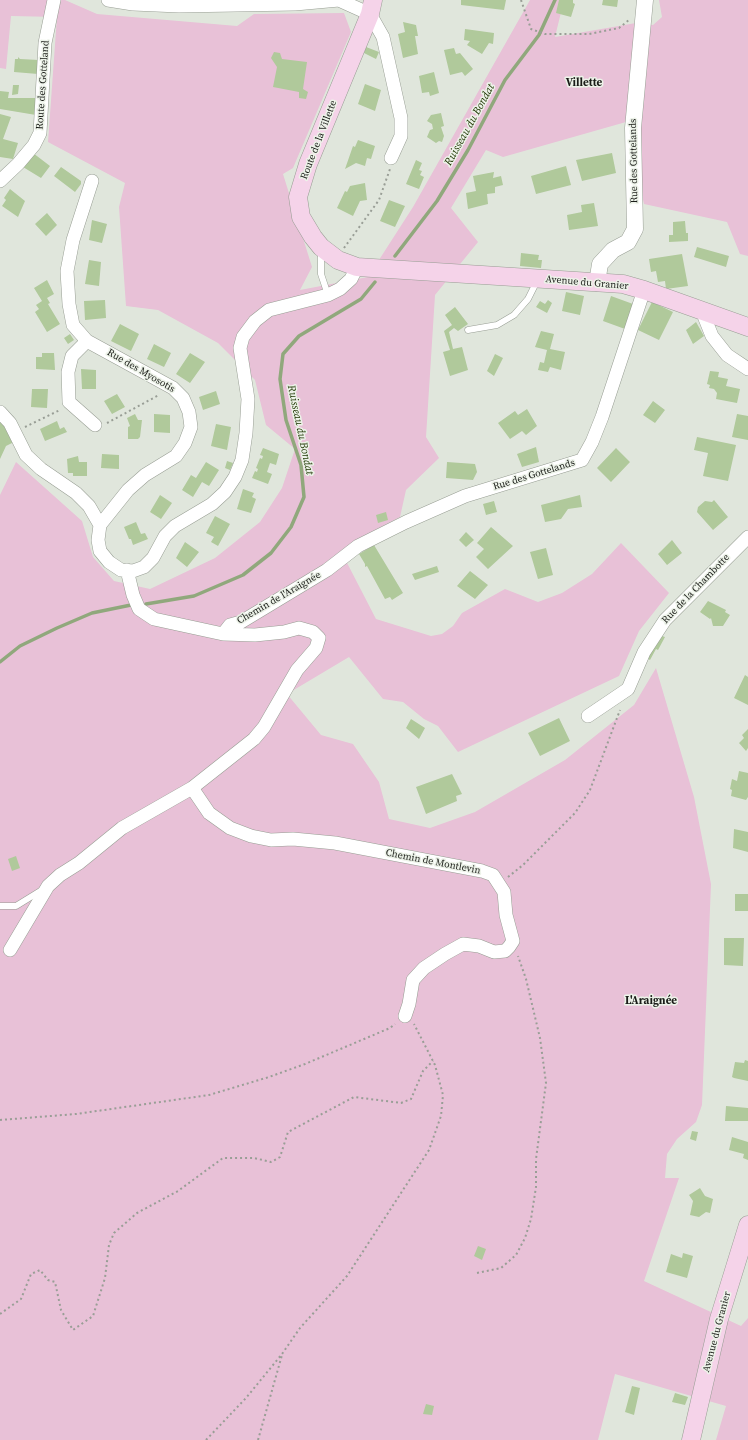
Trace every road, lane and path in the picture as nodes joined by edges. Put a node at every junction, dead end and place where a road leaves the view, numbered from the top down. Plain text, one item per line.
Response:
1 (54, 0) edge
2 (108, 0) edge
3 (339, 0) edge
4 (521, 0) edge
5 (179, 3) edge
6 (372, 7) edge
7 (644, 7) edge
8 (391, 158) joint
9 (0, 181) edge
10 (92, 181) dead end
11 (321, 247) junction
12 (338, 260) junction
13 (356, 267) junction
14 (492, 276) joint
15 (537, 280) junction
16 (597, 283) junction
17 (644, 290) junction
18 (328, 295) junction
19 (702, 311) junction
20 (748, 327) edge
21 (468, 330) dead end
22 (87, 341) junction
23 (748, 369) edge
24 (173, 388) junction
25 (72, 405) junction
26 (0, 412) edge
27 (95, 426) joint
28 (14, 432) junction
29 (406, 522) joint
30 (100, 524) junction
31 (748, 537) edge
32 (127, 570) junction
33 (223, 634) junction
34 (620, 710) dead end
35 (588, 716) dead end
36 (192, 788) junction
37 (499, 884) junction
38 (48, 886) junction
39 (0, 906) edge
40 (513, 941) junction
41 (8, 950) dead end
42 (405, 1016) junction
43 (433, 1061) junction
44 (0, 1120) edge
45 (748, 1224) edge
46 (477, 1273) dead end
47 (0, 1314) edge
48 (282, 1354) junction
49 (206, 1440) edge
50 (258, 1440) edge
51 (691, 1440) edge

1 - 9 street, Route des Gotteland
2 - 5 street
3 - 5 street
3 - 6 street
4 - 7 path
6 - 8 street
6 - 11 main road, Route de la Villette
7 - 16 street, Rue des Gottelands
8 - 12 path
10 - 22 street, Rue des Myosotis
11 - 12 main road, Route de la Villette
11 - 18 lane
12 - 13 main road, Route de la Villette
13 - 14 main road, Route de la Villette
13 - 18 street
14 - 15 main road, Avenue du Granier
15 - 16 main road, Avenue du Granier
15 - 21 lane
16 - 17 main road, Avenue du Granier
17 - 19 main road, Avenue du Granier
17 - 29 street, Rue des Gottelands
18 - 32 street
19 - 20 main road, Avenue du Granier
19 - 23 street
22 - 24 street, Rue des Myosotis
22 - 25 street
24 - 27 path
24 - 30 street, Rue des Myosotis
25 - 27 street
25 - 28 path
26 - 28 street
28 - 30 street
29 - 33 street, Chemin de l'Araignée
30 - 32 street
31 - 35 street, Rue de la Chambotte
32 - 33 street
33 - 36 street
34 - 37 path
36 - 37 street, Chemin de Montlevin
36 - 38 street
37 - 40 street
38 - 39 lane
38 - 41 street
40 - 42 street
40 - 46 path
42 - 43 path
42 - 44 path
43 - 47 path
43 - 48 path
45 - 51 main road, Avenue du Granier
48 - 49 path
48 - 50 path

